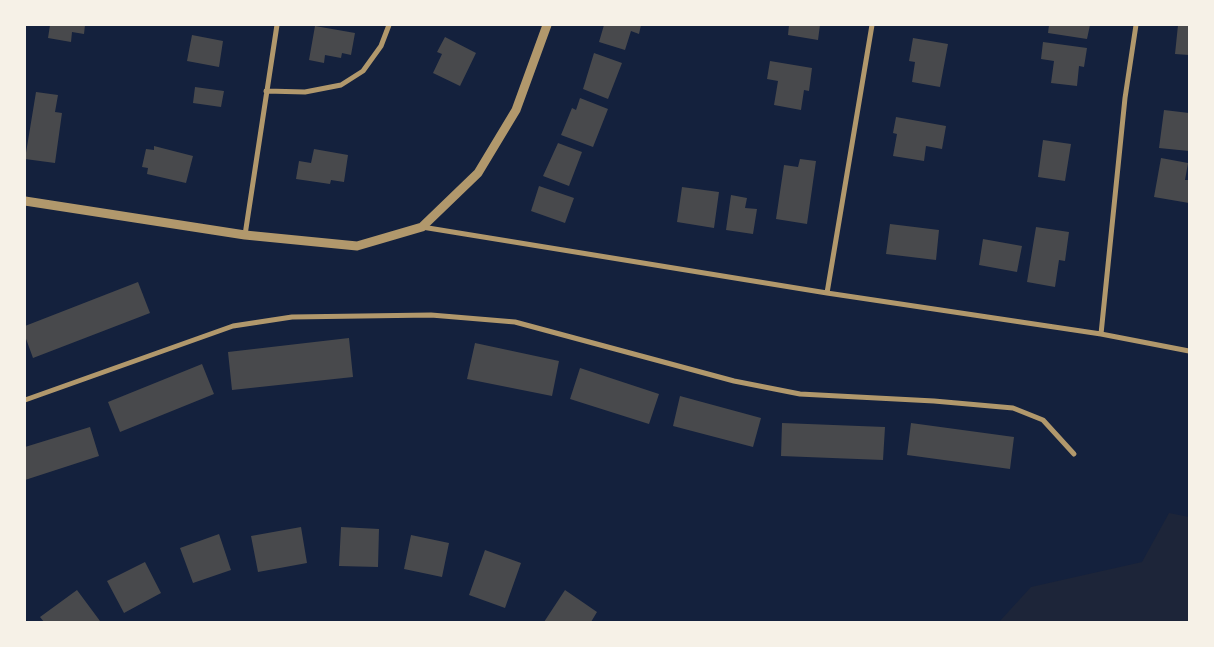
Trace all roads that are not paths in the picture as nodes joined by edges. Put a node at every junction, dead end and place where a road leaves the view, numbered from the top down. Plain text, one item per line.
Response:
1 (277, 25) edge
2 (389, 25) edge
3 (547, 25) edge
4 (872, 25) edge
5 (1136, 25) edge
6 (266, 91) junction
7 (25, 200) edge
8 (422, 227) junction
9 (244, 235) junction
10 (827, 293) junction
11 (1101, 334) junction
12 (1189, 351) edge
13 (25, 400) edge
14 (1074, 454) dead end

1 - 6 street
2 - 6 street
3 - 8 street
4 - 10 street
5 - 11 street
6 - 9 street
7 - 9 street
8 - 9 street
8 - 10 street
10 - 11 street
11 - 12 street
13 - 14 street

